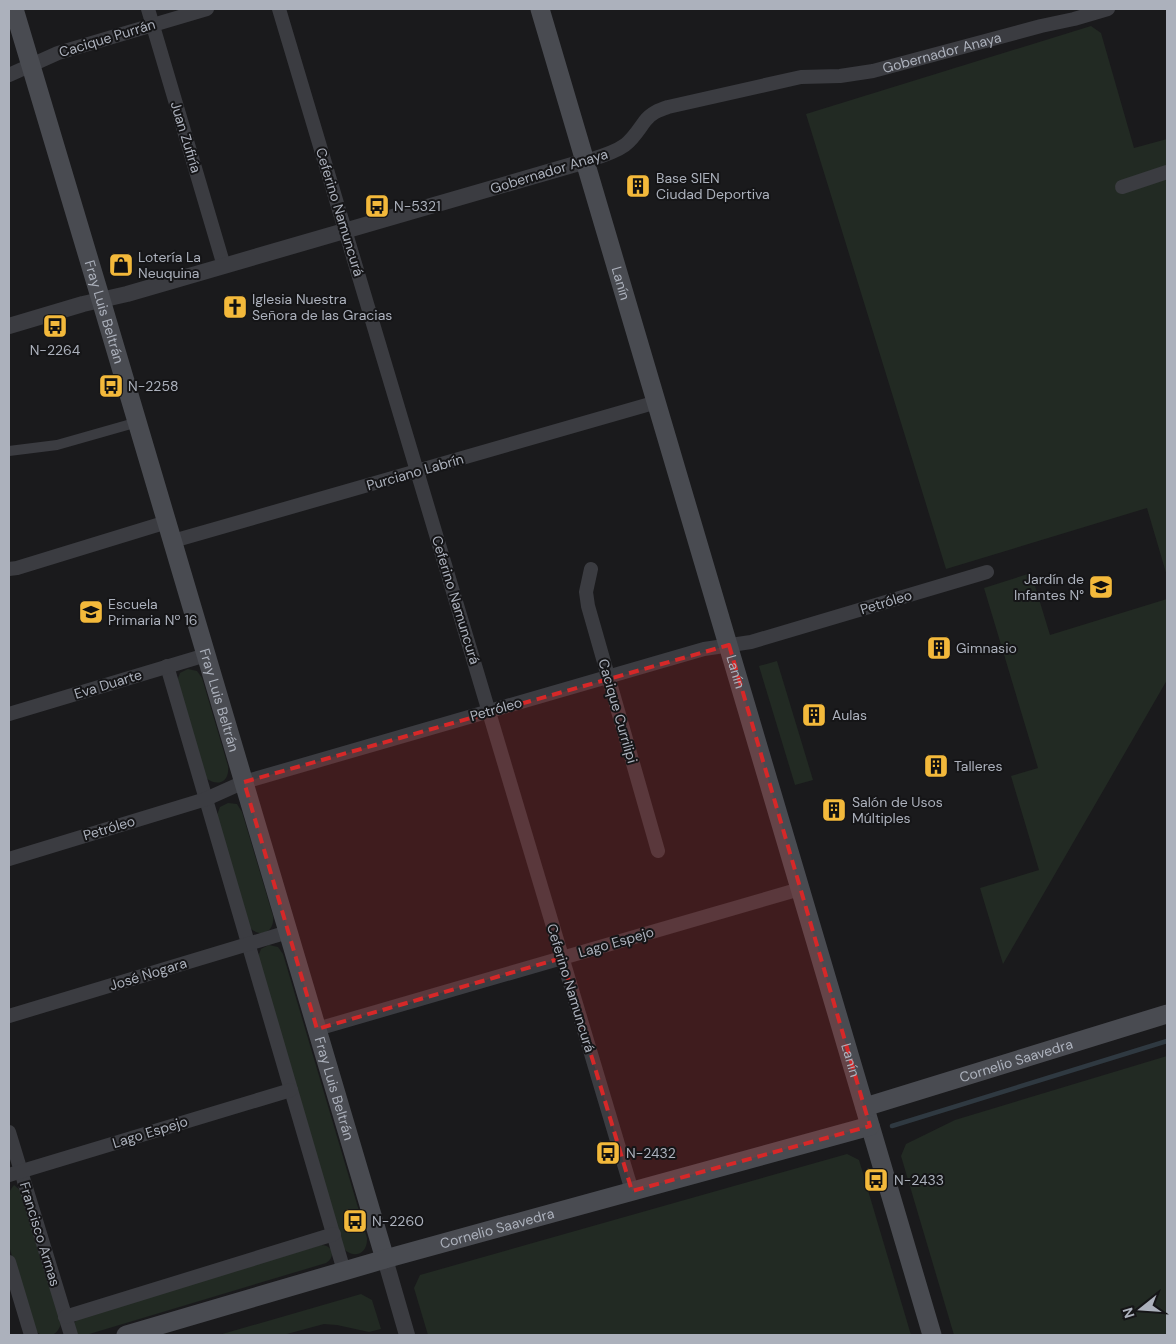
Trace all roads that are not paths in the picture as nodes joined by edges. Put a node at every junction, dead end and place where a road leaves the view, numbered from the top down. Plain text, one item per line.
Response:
1 (14, 9) edge
2 (148, 9) edge
3 (207, 9) edge
4 (279, 9) edge
5 (540, 9) edge
6 (1108, 9) edge
7 (152, 25) junction
8 (30, 65) junction
9 (9, 75) edge
10 (586, 161) junction
11 (1167, 172) edge
12 (1122, 187) dead end
13 (345, 230) junction
14 (224, 266) junction
15 (102, 300) junction
16 (9, 326) edge
17 (657, 402) junction
18 (138, 422) junction
19 (9, 451) edge
20 (417, 471) junction
21 (167, 522) junction
22 (173, 541) junction
23 (9, 569) edge
24 (592, 569) dead end
25 (987, 572) dead end
26 (729, 645) junction
27 (206, 655) junction
28 (167, 666) junction
29 (608, 676) junction
30 (489, 711) junction
31 (9, 714) edge
32 (244, 782) junction
33 (206, 799) junction
34 (658, 851) dead end
35 (9, 859) edge
36 (800, 889) junction
37 (288, 932) junction
38 (248, 944) junction
39 (562, 958) junction
40 (1167, 1014) edge
41 (9, 1016) edge
42 (317, 1029) junction
43 (291, 1090) junction
44 (865, 1107) junction
45 (870, 1126) junction
46 (9, 1132) edge
47 (15, 1173) edge
48 (632, 1191) junction
49 (334, 1234) junction
50 (385, 1259) junction
51 (9, 1262) edge
52 (344, 1271) junction
53 (65, 1317) junction
54 (31, 1335) edge
55 (71, 1335) edge
56 (126, 1335) edge
57 (407, 1335) edge
58 (932, 1335) edge

1 - 8 main road, Fray Luis Beltrán
2 - 7 street, Juan Zufiría
3 - 7 street, Cacique Purrán
4 - 13 street, Ceferino Namuncurá
5 - 10 main road, Lanín
6 - 10 street, Gobernador Anaya
7 - 8 street, Cacique Purrán
7 - 14 street, Juan Zufiría
8 - 9 street, Cacique Purrán
8 - 15 main road, Fray Luis Beltrán
10 - 13 street, Gobernador Anaya
10 - 17 main road, Lanín
11 - 12 street
13 - 14 street, Gobernador Anaya
13 - 20 street, Ceferino Namuncurá
14 - 15 street, Gobernador Anaya
15 - 16 street, Gobernador Anaya
15 - 18 main road, Fray Luis Beltrán
17 - 20 street, Purciano Labrín
17 - 26 main road, Lanín
18 - 19 street
18 - 21 main road, Fray Luis Beltrán
20 - 22 street, Purciano Labrín
20 - 30 street, Ceferino Namuncurá
21 - 22 main road, Fray Luis Beltrán
21 - 23 street
22 - 27 main road, Fray Luis Beltrán
24 - 29 street, Cacique Currilipi
25 - 26 street, Petróleo
26 - 29 street, Petróleo
26 - 36 main road, Lanín
27 - 28 street, Eva Duarte
27 - 32 main road, Fray Luis Beltrán
28 - 31 street, Eva Duarte
28 - 33 street
29 - 30 street, Petróleo
29 - 34 street, Cacique Currilipi
30 - 32 street, Petróleo
30 - 39 street, Ceferino Namuncurá
32 - 33 street, Petróleo
32 - 37 main road, Fray Luis Beltrán
33 - 35 street, Petróleo
33 - 38 street
36 - 39 street, Lago Espejo
36 - 44 main road, Lanín
37 - 38 street, José Nogara
37 - 42 main road, Fray Luis Beltrán
38 - 41 street, José Nogara
38 - 43 street
39 - 42 street, Lago Espejo
39 - 48 street, Ceferino Namuncurá
40 - 44 main road, Cornelio Saavedra
42 - 50 main road, Fray Luis Beltrán
43 - 47 street, Lago Espejo
43 - 49 street
44 - 45 main road, Lanín
45 - 48 main road, Cornelio Saavedra
45 - 58 main road, Lanín
46 - 47 street, Francisco Armas
47 - 53 street, Francisco Armas
48 - 50 main road, Cornelio Saavedra
49 - 52 street
49 - 53 street
50 - 52 main road, Cornelio Saavedra
50 - 57 street, Fray Luis Beltrán
51 - 54 street
52 - 56 main road, Cornelio Saavedra
53 - 55 street, Francisco Armas

